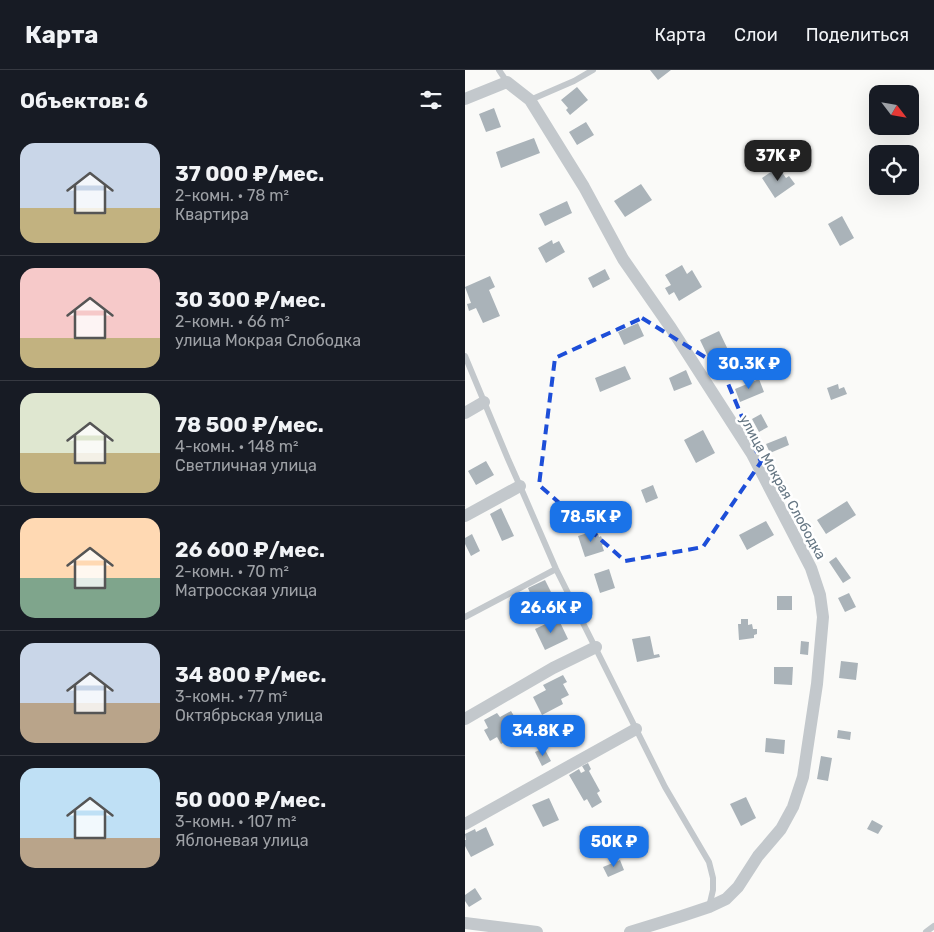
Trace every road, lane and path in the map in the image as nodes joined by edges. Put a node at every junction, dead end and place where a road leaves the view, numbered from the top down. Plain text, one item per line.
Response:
1 (499, 70) edge
2 (593, 70) edge
3 (507, 82) junction
4 (465, 98) edge
5 (530, 100) junction
6 (465, 356) edge
7 (484, 402) junction
8 (465, 413) edge
9 (520, 486) junction
10 (465, 516) edge
11 (556, 569) junction
12 (465, 617) edge
13 (596, 647) junction
14 (465, 719) edge
15 (636, 729) junction
16 (465, 824) edge
17 (709, 907) junction
18 (465, 923) edge
19 (934, 926) edge
20 (537, 932) edge
21 (630, 932) edge
22 (926, 932) edge

1 - 3 lane
2 - 5 lane
3 - 4 street
3 - 5 street, улица Мокрая Слободка
5 - 17 street, улица Мокрая Слободка
6 - 7 lane
7 - 8 street
7 - 9 lane
9 - 10 street
9 - 11 lane
11 - 12 lane
11 - 13 lane
13 - 14 street
13 - 15 lane
15 - 16 street
15 - 17 lane
17 - 21 street, улица Мокрая Слободка
18 - 20 street
19 - 22 lane

